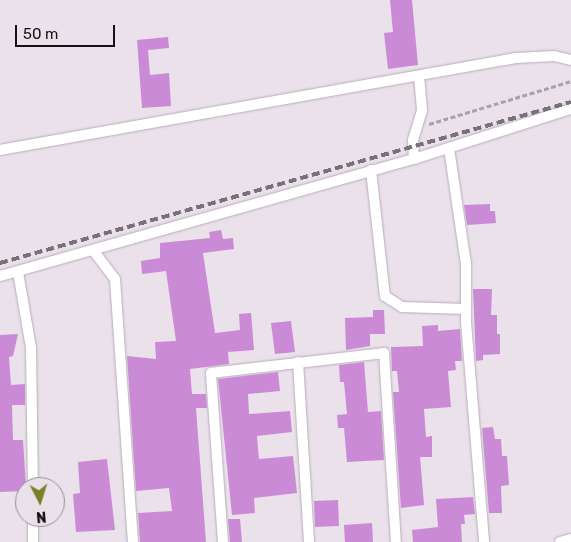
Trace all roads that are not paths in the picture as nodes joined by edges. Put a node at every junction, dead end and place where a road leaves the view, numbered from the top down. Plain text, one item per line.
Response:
1 (571, 60) edge
2 (419, 76) junction
3 (571, 109) edge
4 (449, 148) junction
5 (0, 150) edge
6 (414, 159) junction
7 (371, 170) junction
8 (93, 250) junction
9 (18, 272) junction
10 (0, 276) edge
11 (466, 309) junction
12 (298, 362) junction
13 (33, 477) edge
14 (33, 527) edge
15 (571, 539) edge
16 (33, 542) edge
17 (133, 542) edge
18 (224, 542) edge
19 (309, 542) edge
20 (396, 542) edge
21 (484, 542) edge
22 (560, 542) edge

1 - 2 street
2 - 5 street
2 - 6 street
3 - 4 street
4 - 6 street
4 - 11 street
6 - 7 street
7 - 8 street
7 - 11 street
8 - 9 street
8 - 17 street
9 - 10 street
9 - 13 street
11 - 21 street
12 - 18 street
12 - 19 street
12 - 20 street
14 - 16 street
15 - 22 street

